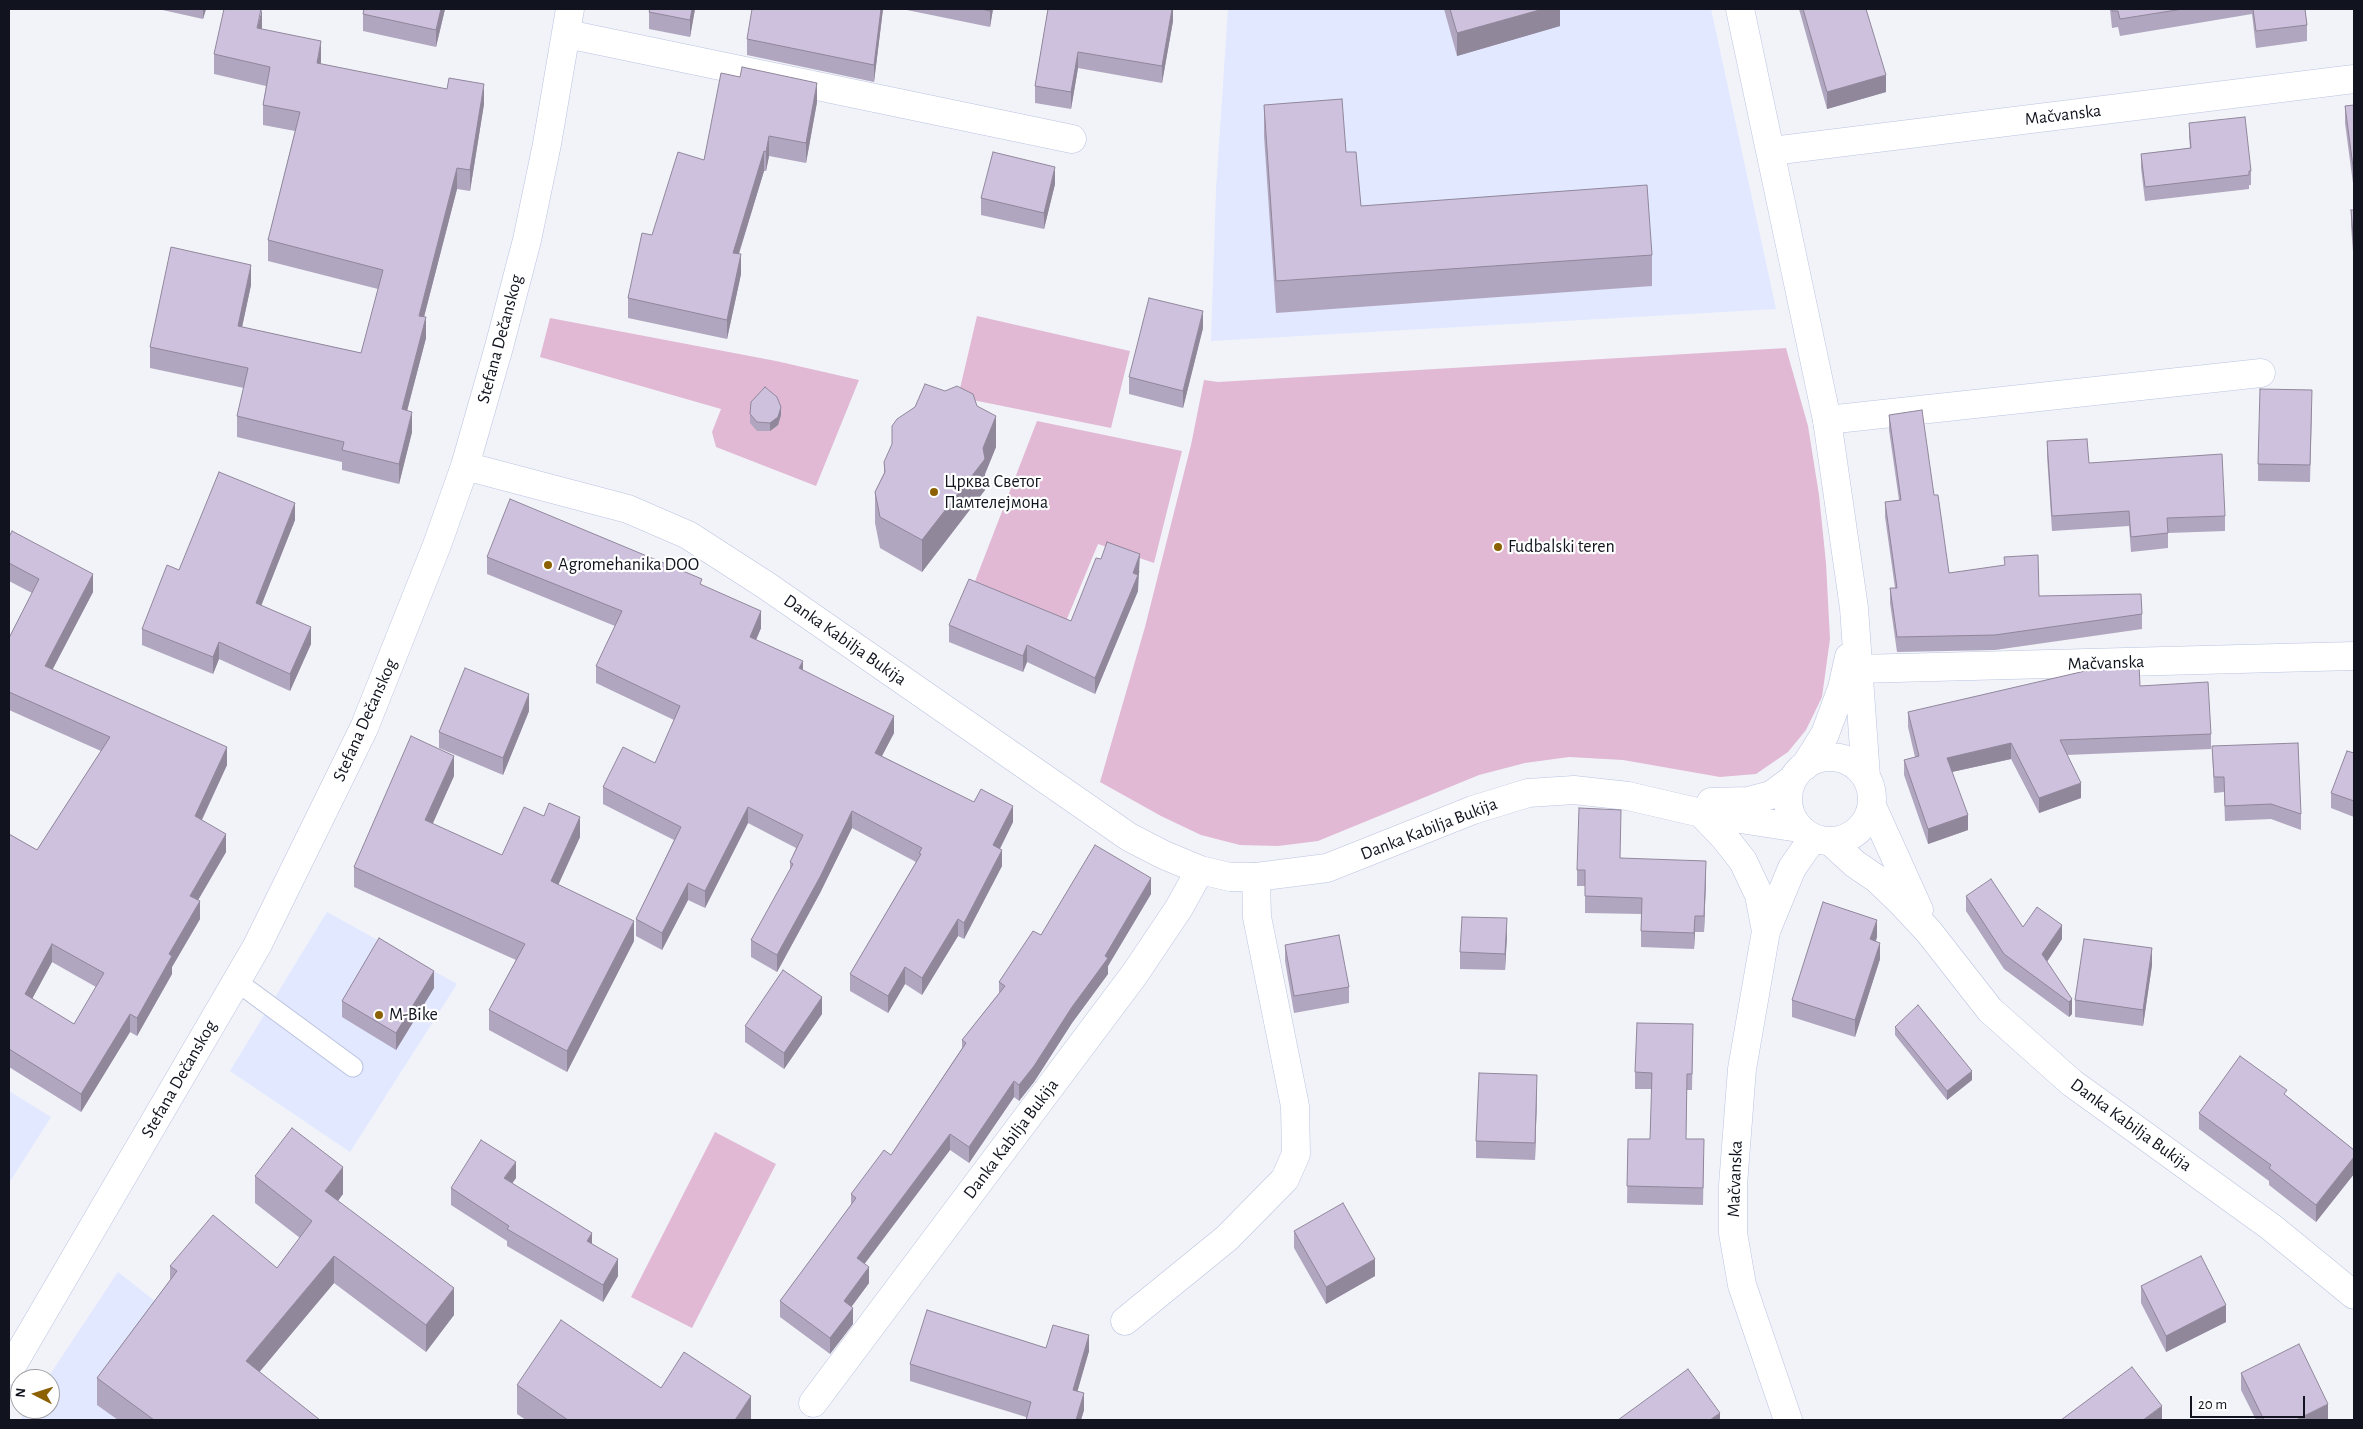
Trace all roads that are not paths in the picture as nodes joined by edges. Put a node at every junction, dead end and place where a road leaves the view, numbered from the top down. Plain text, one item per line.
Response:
1 (1740, 9) edge
2 (568, 21) edge
3 (2354, 79) edge
4 (1072, 139) dead end
5 (1772, 152) junction
6 (2261, 373) dead end
7 (1826, 420) junction
8 (465, 466) junction
9 (1857, 628) junction
10 (2354, 656) edge
11 (1858, 669) junction
12 (1799, 772) junction
13 (1866, 777) junction
14 (1660, 802) junction
15 (1872, 806) junction
16 (1701, 813) junction
17 (1814, 836) junction
18 (1200, 870) junction
19 (1256, 877) junction
20 (1766, 931) junction
21 (1929, 932) junction
22 (236, 981) junction
23 (353, 1067) dead end
24 (2354, 1295) edge
25 (1125, 1321) dead end
26 (9, 1370) edge
27 (813, 1403) dead end
28 (1788, 1420) edge

1 - 5 street
2 - 4 street
2 - 8 street, Stefana Dečanskog
3 - 5 street, Mačvanska
5 - 7 street
6 - 7 street
7 - 9 street
8 - 18 street, Danka Kabilja Bukija
8 - 22 street, Stefana Dečanskog
9 - 11 street
9 - 12 street
10 - 11 street, Mačvanska
11 - 13 street
12 - 13 street
12 - 14 street
12 - 17 street
13 - 15 street
14 - 16 street
14 - 19 street, Danka Kabilja Bukija
15 - 17 street
15 - 21 street
16 - 17 street
16 - 20 street
17 - 20 street
17 - 21 street
18 - 19 street, Danka Kabilja Bukija
18 - 27 street, Danka Kabilja Bukija
19 - 25 street
20 - 28 street, Mačvanska
21 - 24 street, Danka Kabilja Bukija
22 - 23 lane
22 - 26 street, Stefana Dečanskog

